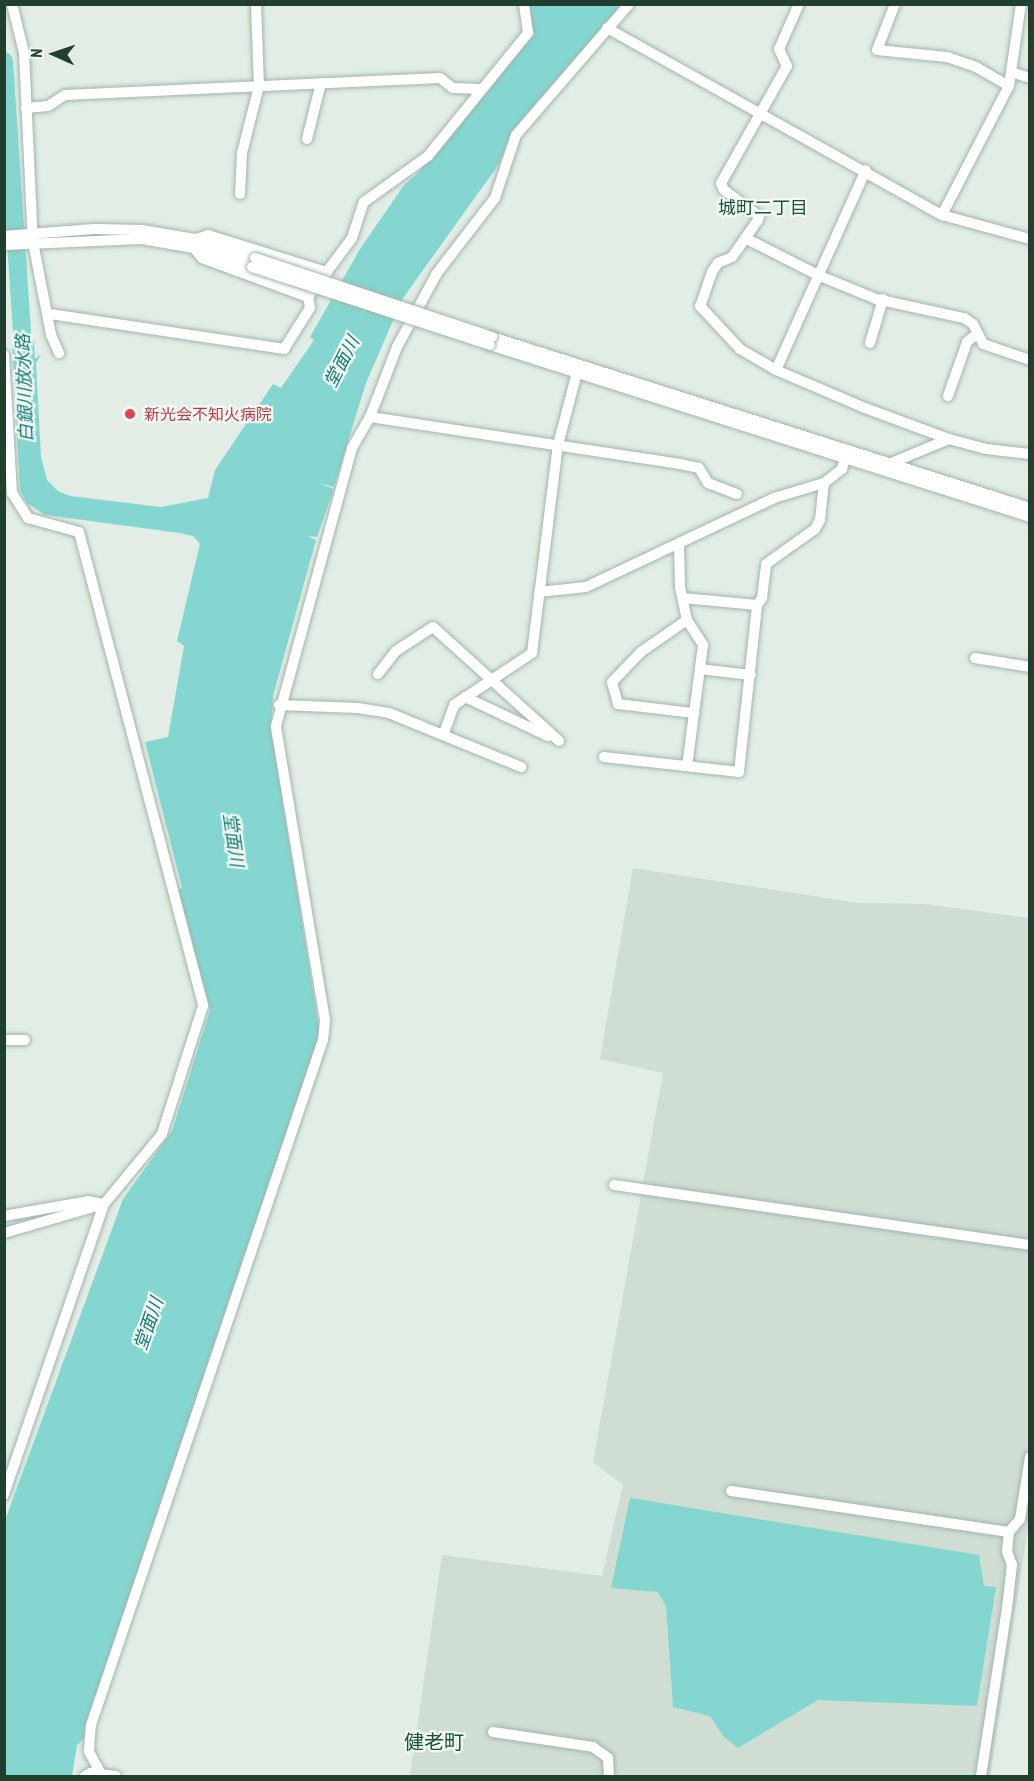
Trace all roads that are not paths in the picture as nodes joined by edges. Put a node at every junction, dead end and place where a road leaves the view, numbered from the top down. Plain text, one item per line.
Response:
1 (12, 4) edge
2 (256, 4) edge
3 (524, 4) edge
4 (629, 4) edge
5 (799, 4) edge
6 (895, 4) edge
7 (1021, 4) edge
8 (607, 28) junction
9 (1014, 73) junction
10 (1029, 78) edge
11 (321, 83) junction
12 (259, 86) junction
13 (1009, 86) junction
14 (482, 89) junction
15 (26, 108) junction
16 (760, 114) junction
17 (308, 139) dead end
18 (866, 170) junction
19 (240, 194) dead end
20 (942, 215) junction
21 (4, 236) edge
22 (33, 238) junction
23 (745, 238) junction
24 (1029, 239) edge
25 (195, 243) junction
26 (4, 245) edge
27 (327, 272) junction
28 (820, 276) junction
29 (308, 297) junction
30 (882, 299) junction
31 (50, 314) junction
32 (978, 333) junction
33 (870, 343) dead end
34 (60, 353) dead end
35 (4, 355) edge
36 (1029, 360) edge
37 (578, 370) junction
38 (776, 370) junction
39 (948, 396) dead end
40 (370, 417) junction
41 (949, 439) junction
42 (558, 445) junction
43 (1029, 454) edge
44 (846, 456) junction
45 (883, 468) junction
46 (824, 483) junction
47 (737, 494) dead end
48 (8, 495) edge
49 (1029, 508) edge
50 (1029, 517) edge
51 (679, 543) junction
52 (539, 592) junction
53 (683, 598) junction
54 (757, 605) junction
55 (687, 620) junction
56 (975, 658) dead end
57 (1029, 667) edge
58 (700, 669) junction
59 (378, 674) dead end
60 (751, 675) junction
61 (491, 678) junction
62 (465, 698) junction
63 (279, 705) junction
64 (694, 713) junction
65 (444, 733) junction
66 (604, 757) dead end
67 (687, 766) junction
68 (521, 767) dead end
69 (4, 1040) edge
70 (26, 1040) dead end
71 (614, 1185) dead end
72 (104, 1204) junction
73 (4, 1216) edge
74 (4, 1233) edge
75 (1029, 1245) edge
76 (1029, 1456) edge
77 (731, 1491) dead end
78 (4, 1495) edge
79 (1009, 1532) junction
80 (493, 1732) dead end
81 (101, 1774) junction
82 (85, 1776) edge
83 (116, 1776) edge
84 (609, 1776) edge
85 (981, 1776) edge

1 - 15 street
2 - 12 street
3 - 14 street
4 - 8 street
5 - 16 street
6 - 13 street
7 - 9 street
8 - 16 street
8 - 40 street
9 - 10 street
9 - 13 street
11 - 12 street
11 - 14 street
11 - 17 street
12 - 15 street
12 - 19 street
13 - 20 street
14 - 27 street
15 - 22 street
16 - 18 street
16 - 23 street
18 - 20 street
18 - 28 street
20 - 24 street
21 - 22 street
22 - 25 street
22 - 26 street
22 - 31 street
23 - 28 street
23 - 38 street
25 - 27 street
25 - 29 street
25 - 37 street, bridge
27 - 29 street
28 - 30 street
28 - 38 street
29 - 31 street
30 - 32 street
30 - 33 street
31 - 34 street
32 - 36 street
32 - 39 street
35 - 48 street
37 - 42 street
37 - 44 street
38 - 41 street
40 - 42 street
40 - 63 street
41 - 43 street
41 - 45 street
42 - 47 street
42 - 52 street
44 - 45 street
44 - 46 street
45 - 49 street
45 - 50 street
46 - 51 street
46 - 54 street
48 - 72 street
51 - 52 street
51 - 53 street
52 - 61 street
53 - 54 street
53 - 55 street
54 - 60 street
55 - 58 street
55 - 64 street
56 - 57 street
58 - 60 street
58 - 64 street
59 - 61 street
60 - 67 street
61 - 62 street
61 - 62 street
62 - 65 street
63 - 65 street
63 - 81 street
64 - 67 street
65 - 68 street
66 - 67 street
69 - 70 street
71 - 75 street
72 - 73 street
72 - 74 street
72 - 78 street
76 - 79 street
77 - 79 street
79 - 85 street
80 - 84 street
81 - 82 street
81 - 83 street

